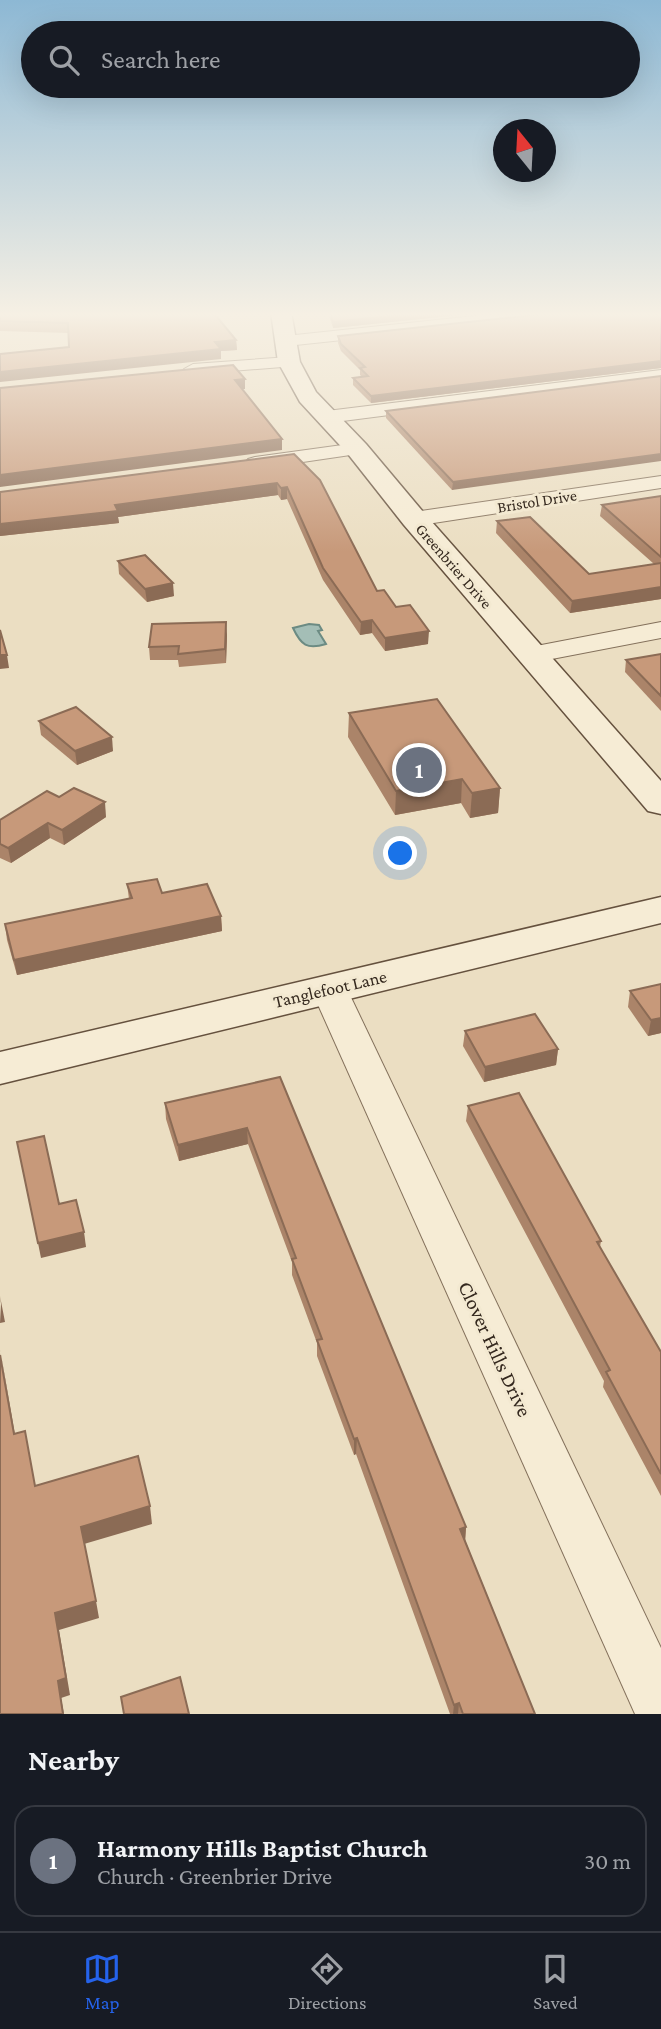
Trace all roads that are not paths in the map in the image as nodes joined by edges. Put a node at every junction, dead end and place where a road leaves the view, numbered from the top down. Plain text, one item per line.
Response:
1 (306, 392) edge
2 (526, 392) edge
3 (327, 417) junction
4 (356, 449) junction
5 (233, 466) edge
6 (661, 482) edge
7 (414, 519) junction
8 (661, 630) edge
9 (531, 655) junction
10 (661, 803) edge
11 (661, 910) edge
12 (329, 989) junction
13 (0, 1068) edge
14 (661, 1709) edge

1 - 3 street, Greenbrier Drive
2 - 3 street
3 - 4 street, Greenbrier Drive
4 - 5 street
4 - 7 street, Greenbrier Drive
6 - 7 street, Bristol Drive
7 - 9 street, Greenbrier Drive
8 - 9 street
9 - 10 street, Greenbrier Drive
11 - 12 street, Tanglefoot Lane
12 - 13 street, Tanglefoot Lane
12 - 14 street, Clover Hills Drive

